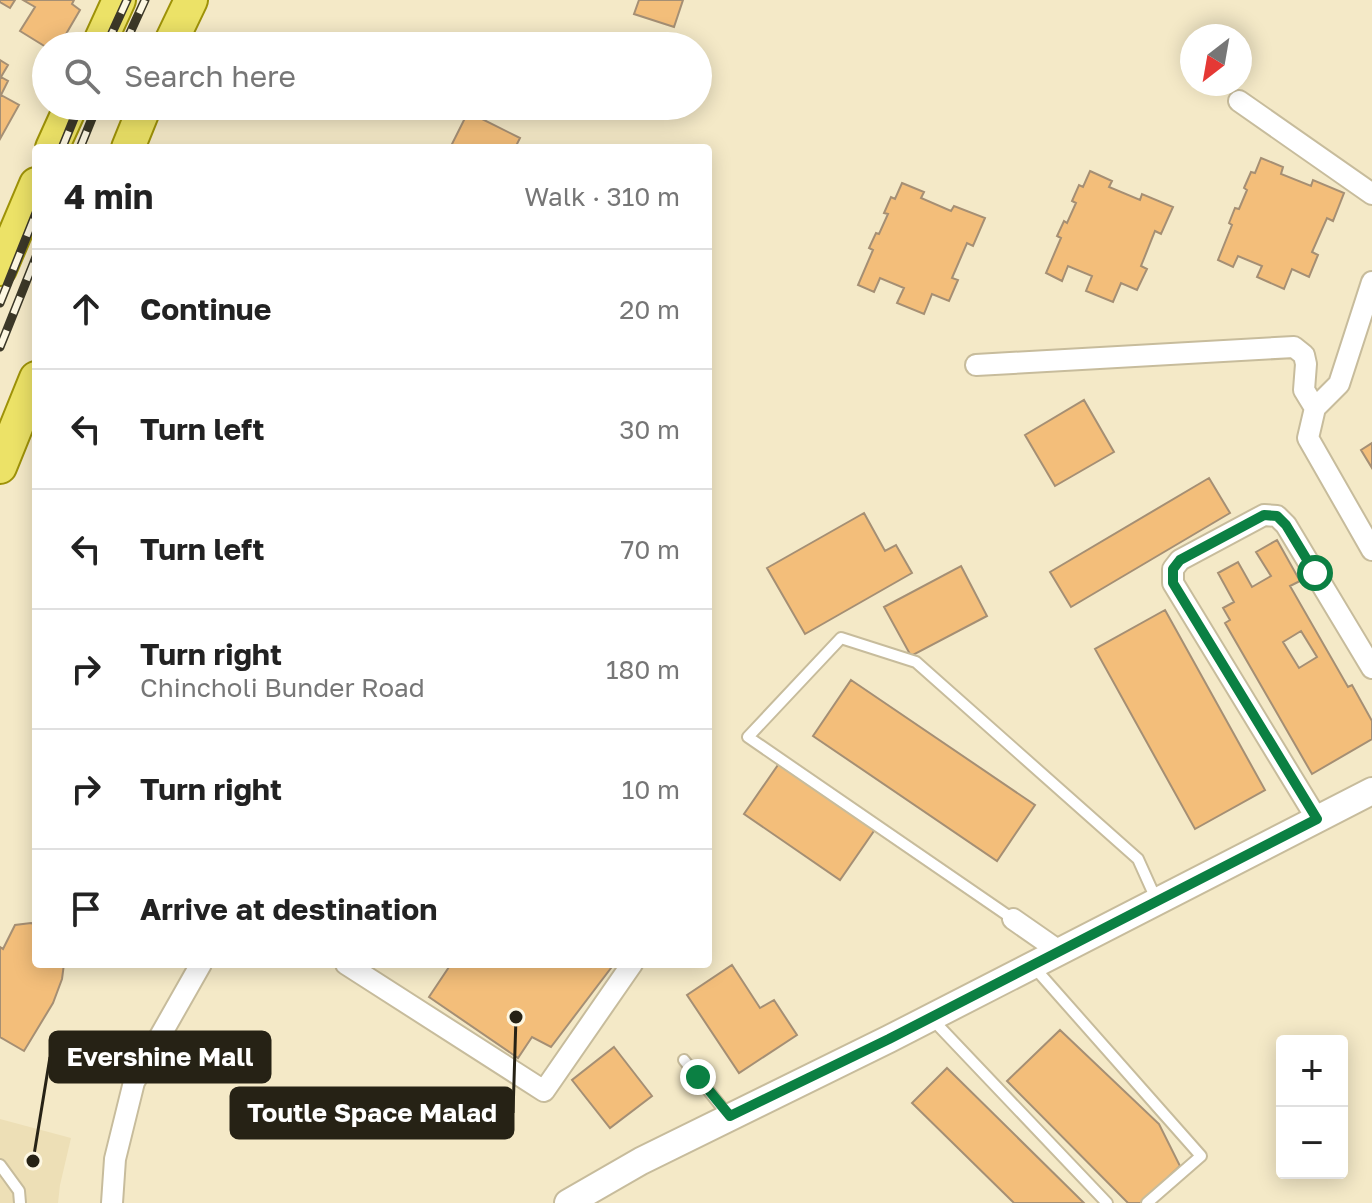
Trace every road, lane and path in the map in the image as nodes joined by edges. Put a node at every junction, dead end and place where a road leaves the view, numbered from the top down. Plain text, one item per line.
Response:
1 (119, 0) edge
2 (191, 0) edge
3 (104, 32) edge
4 (176, 32) edge
5 (1239, 101) dead end
6 (65, 120) edge
7 (139, 120) edge
8 (54, 144) edge
9 (130, 144) edge
10 (32, 190) edge
11 (1372, 194) edge
12 (8, 224) edge
13 (0, 269) edge
14 (1372, 282) edge
15 (976, 365) dead end
16 (32, 391) edge
17 (1315, 408) junction
18 (0, 467) edge
19 (1372, 550) edge
20 (1372, 668) edge
21 (1372, 791) edge
22 (1317, 819) junction
23 (1157, 901) junction
24 (1013, 919) joint
25 (1059, 951) junction
26 (1032, 965) junction
27 (199, 968) edge
28 (352, 968) edge
29 (629, 968) edge
30 (930, 1018) junction
31 (684, 1060) dead end
32 (730, 1116) junction
33 (0, 1165) edge
34 (20, 1203) edge
35 (112, 1203) edge
36 (568, 1203) edge
37 (1107, 1203) edge
38 (1147, 1203) edge

1 - 3 main road
2 - 4 main road
5 - 11 street
6 - 8 main road
7 - 9 main road
10 - 12 main road
12 - 13 main road
14 - 17 street
15 - 17 street
16 - 18 main road
17 - 19 street
20 - 22 street
21 - 22 street
22 - 23 street
23 - 24 lane
23 - 25 street
24 - 25 street
25 - 26 street
26 - 30 street
26 - 38 lane
27 - 35 street
28 - 29 street
30 - 32 street
30 - 37 lane
31 - 32 lane
32 - 36 street
33 - 34 lane

